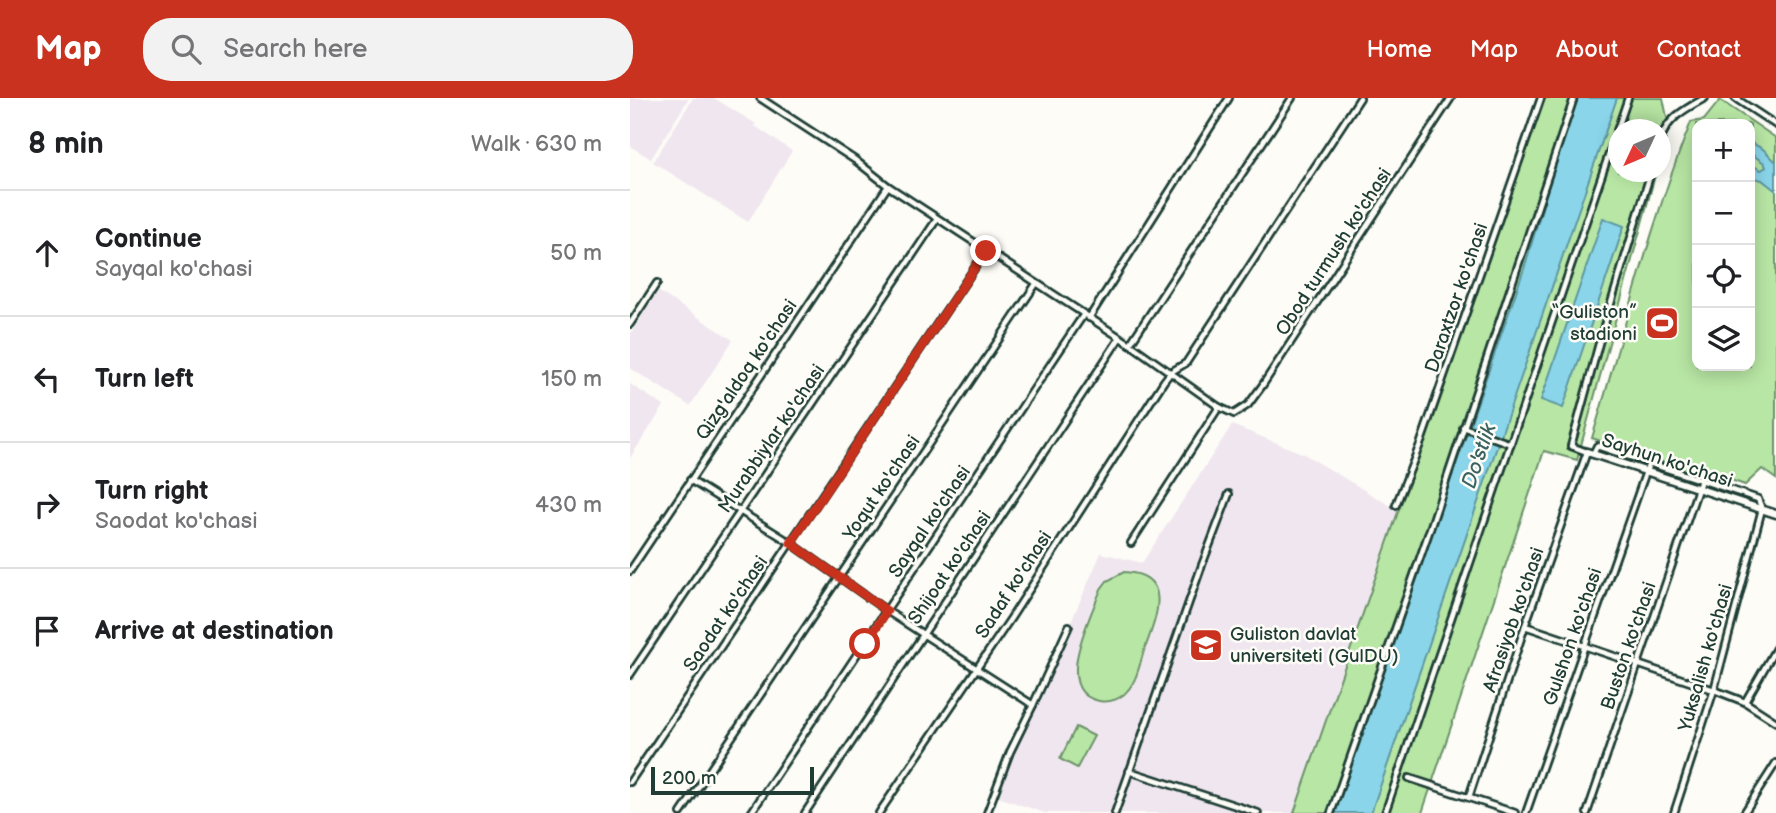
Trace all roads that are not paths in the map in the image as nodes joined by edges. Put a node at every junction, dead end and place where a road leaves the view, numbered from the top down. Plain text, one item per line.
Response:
1 (760, 98) edge
2 (1229, 98) edge
3 (1292, 98) edge
4 (1360, 98) edge
5 (1451, 98) edge
6 (1541, 98) edge
7 (1574, 98) edge
8 (1628, 98) edge
9 (1705, 98) edge
10 (1735, 98) edge
11 (1671, 121) edge
12 (1776, 125) edge
13 (1648, 182) edge
14 (888, 186) junction
15 (937, 219) junction
16 (986, 251) junction
17 (657, 283) dead end
18 (1036, 284) junction
19 (1086, 316) junction
20 (630, 324) edge
21 (1119, 339) junction
22 (1130, 344) junction
23 (1171, 372) junction
24 (1219, 407) junction
25 (1463, 427) junction
26 (1511, 444) junction
27 (1590, 453) junction
28 (1649, 463) junction
29 (1646, 471) junction
30 (1701, 480) junction
31 (690, 481) junction
32 (1697, 487) junction
33 (1229, 494) dead end
34 (1396, 505) dead end
35 (1762, 509) junction
36 (740, 511) junction
37 (1776, 514) edge
38 (791, 543) junction
39 (1131, 543) dead end
40 (630, 571) edge
41 (839, 577) junction
42 (887, 611) junction
43 (1069, 626) dead end
44 (1525, 626) junction
45 (923, 634) junction
46 (1584, 647) junction
47 (1776, 648) edge
48 (1638, 665) junction
49 (976, 668) junction
50 (630, 675) edge
51 (1714, 690) junction
52 (1745, 702) junction
53 (1033, 705) junction
54 (1776, 722) edge
55 (1776, 763) edge
56 (1129, 771) junction
57 (1409, 778) dead end
58 (630, 782) edge
59 (1469, 797) junction
60 (681, 813) edge
61 (751, 813) edge
62 (804, 813) edge
63 (879, 813) edge
64 (987, 813) edge
65 (1115, 813) edge
66 (1258, 813) edge
67 (1331, 813) edge
68 (1385, 813) edge
69 (1515, 813) edge
70 (1526, 813) edge
71 (1587, 813) edge
72 (1674, 813) edge
73 (1744, 813) edge

1 - 14 street
2 - 19 street
3 - 22 street
4 - 23 street
5 - 24 street, Obod turmush ko'chasi
6 - 34 street, Daraxtzor ko'chasi
7 - 25 street
8 - 26 street
9 - 11 street
10 - 12 street
13 - 27 street
14 - 15 street
14 - 31 street, Qizg'aldoq ko'chasi
15 - 16 street
15 - 36 street, Murabbiylar ko'chasi
16 - 18 street
16 - 38 street, Saodat ko'chasi
17 - 20 street
18 - 19 street
18 - 41 street, Yoqut ko'chasi
19 - 21 street
19 - 42 street, Sayqal ko'chasi
21 - 22 street
21 - 45 street, Shijoat ko'chasi
22 - 23 street
23 - 24 street
23 - 49 street, Sadaf ko'chasi
24 - 39 street
25 - 26 street
25 - 67 street
26 - 68 street
27 - 28 street
27 - 29 street, Sayhun ko'chasi
27 - 44 street, Afrasiyob ko'chasi
28 - 29 street, Gulshon ko'chasi
28 - 30 street
29 - 32 street, Sayhun ko'chasi
29 - 46 street, Gulshon ko'chasi
30 - 32 street, Buston ko'chasi
30 - 35 street
31 - 36 street
31 - 40 street, Qizg'aldoq ko'chasi
32 - 35 street, Sayhun ko'chasi
32 - 48 street, Buston ko'chasi
33 - 56 street
35 - 37 street, Sayhun ko'chasi
35 - 51 street, Yuksalish ko'chasi
36 - 38 street
36 - 50 street, Murabbiylar ko'chasi
38 - 41 street
38 - 58 street, Saodat ko'chasi
41 - 42 street
41 - 60 street, Yoqut ko'chasi
42 - 45 street
42 - 61 street, Sayqal ko'chasi
43 - 53 street
44 - 46 street
44 - 59 street, Afrasiyob ko'chasi
45 - 49 street
45 - 62 street, Shijoat ko'chasi
46 - 48 street
46 - 70 street, Gulshon ko'chasi
47 - 52 street
48 - 51 street
48 - 71 street, Buston ko'chasi
49 - 53 street
49 - 63 street, Sadaf ko'chasi
51 - 52 street
51 - 72 street, Yuksalish ko'chasi
52 - 54 street
53 - 64 street
55 - 73 street
56 - 65 street
56 - 66 street
57 - 59 street
59 - 69 street

